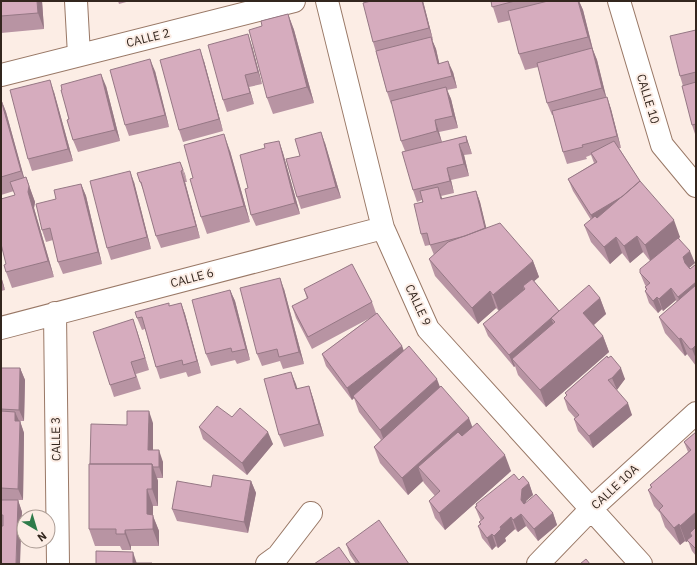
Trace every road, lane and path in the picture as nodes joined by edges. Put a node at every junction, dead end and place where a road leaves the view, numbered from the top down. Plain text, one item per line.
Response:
1 (76, 1) edge
2 (294, 1) edge
3 (327, 1) edge
4 (619, 1) edge
5 (79, 55) junction
6 (1, 75) edge
7 (696, 186) edge
8 (383, 228) junction
9 (55, 313) junction
10 (1, 328) edge
11 (696, 413) edge
12 (592, 508) junction
13 (311, 513) dead end
14 (58, 564) edge
15 (267, 564) edge
16 (538, 564) edge
17 (641, 564) edge

1 - 5 street
2 - 5 street, CALLE 2
3 - 8 street, CALLE 9
4 - 7 street, CALLE 10
5 - 6 street, CALLE 2
8 - 9 street, CALLE 6
8 - 12 street, CALLE 9
9 - 10 street, CALLE 6
9 - 14 street, CALLE 3
11 - 12 street, CALLE 10A
12 - 16 street, CALLE 10A
12 - 17 street, CALLE 9
13 - 15 street

